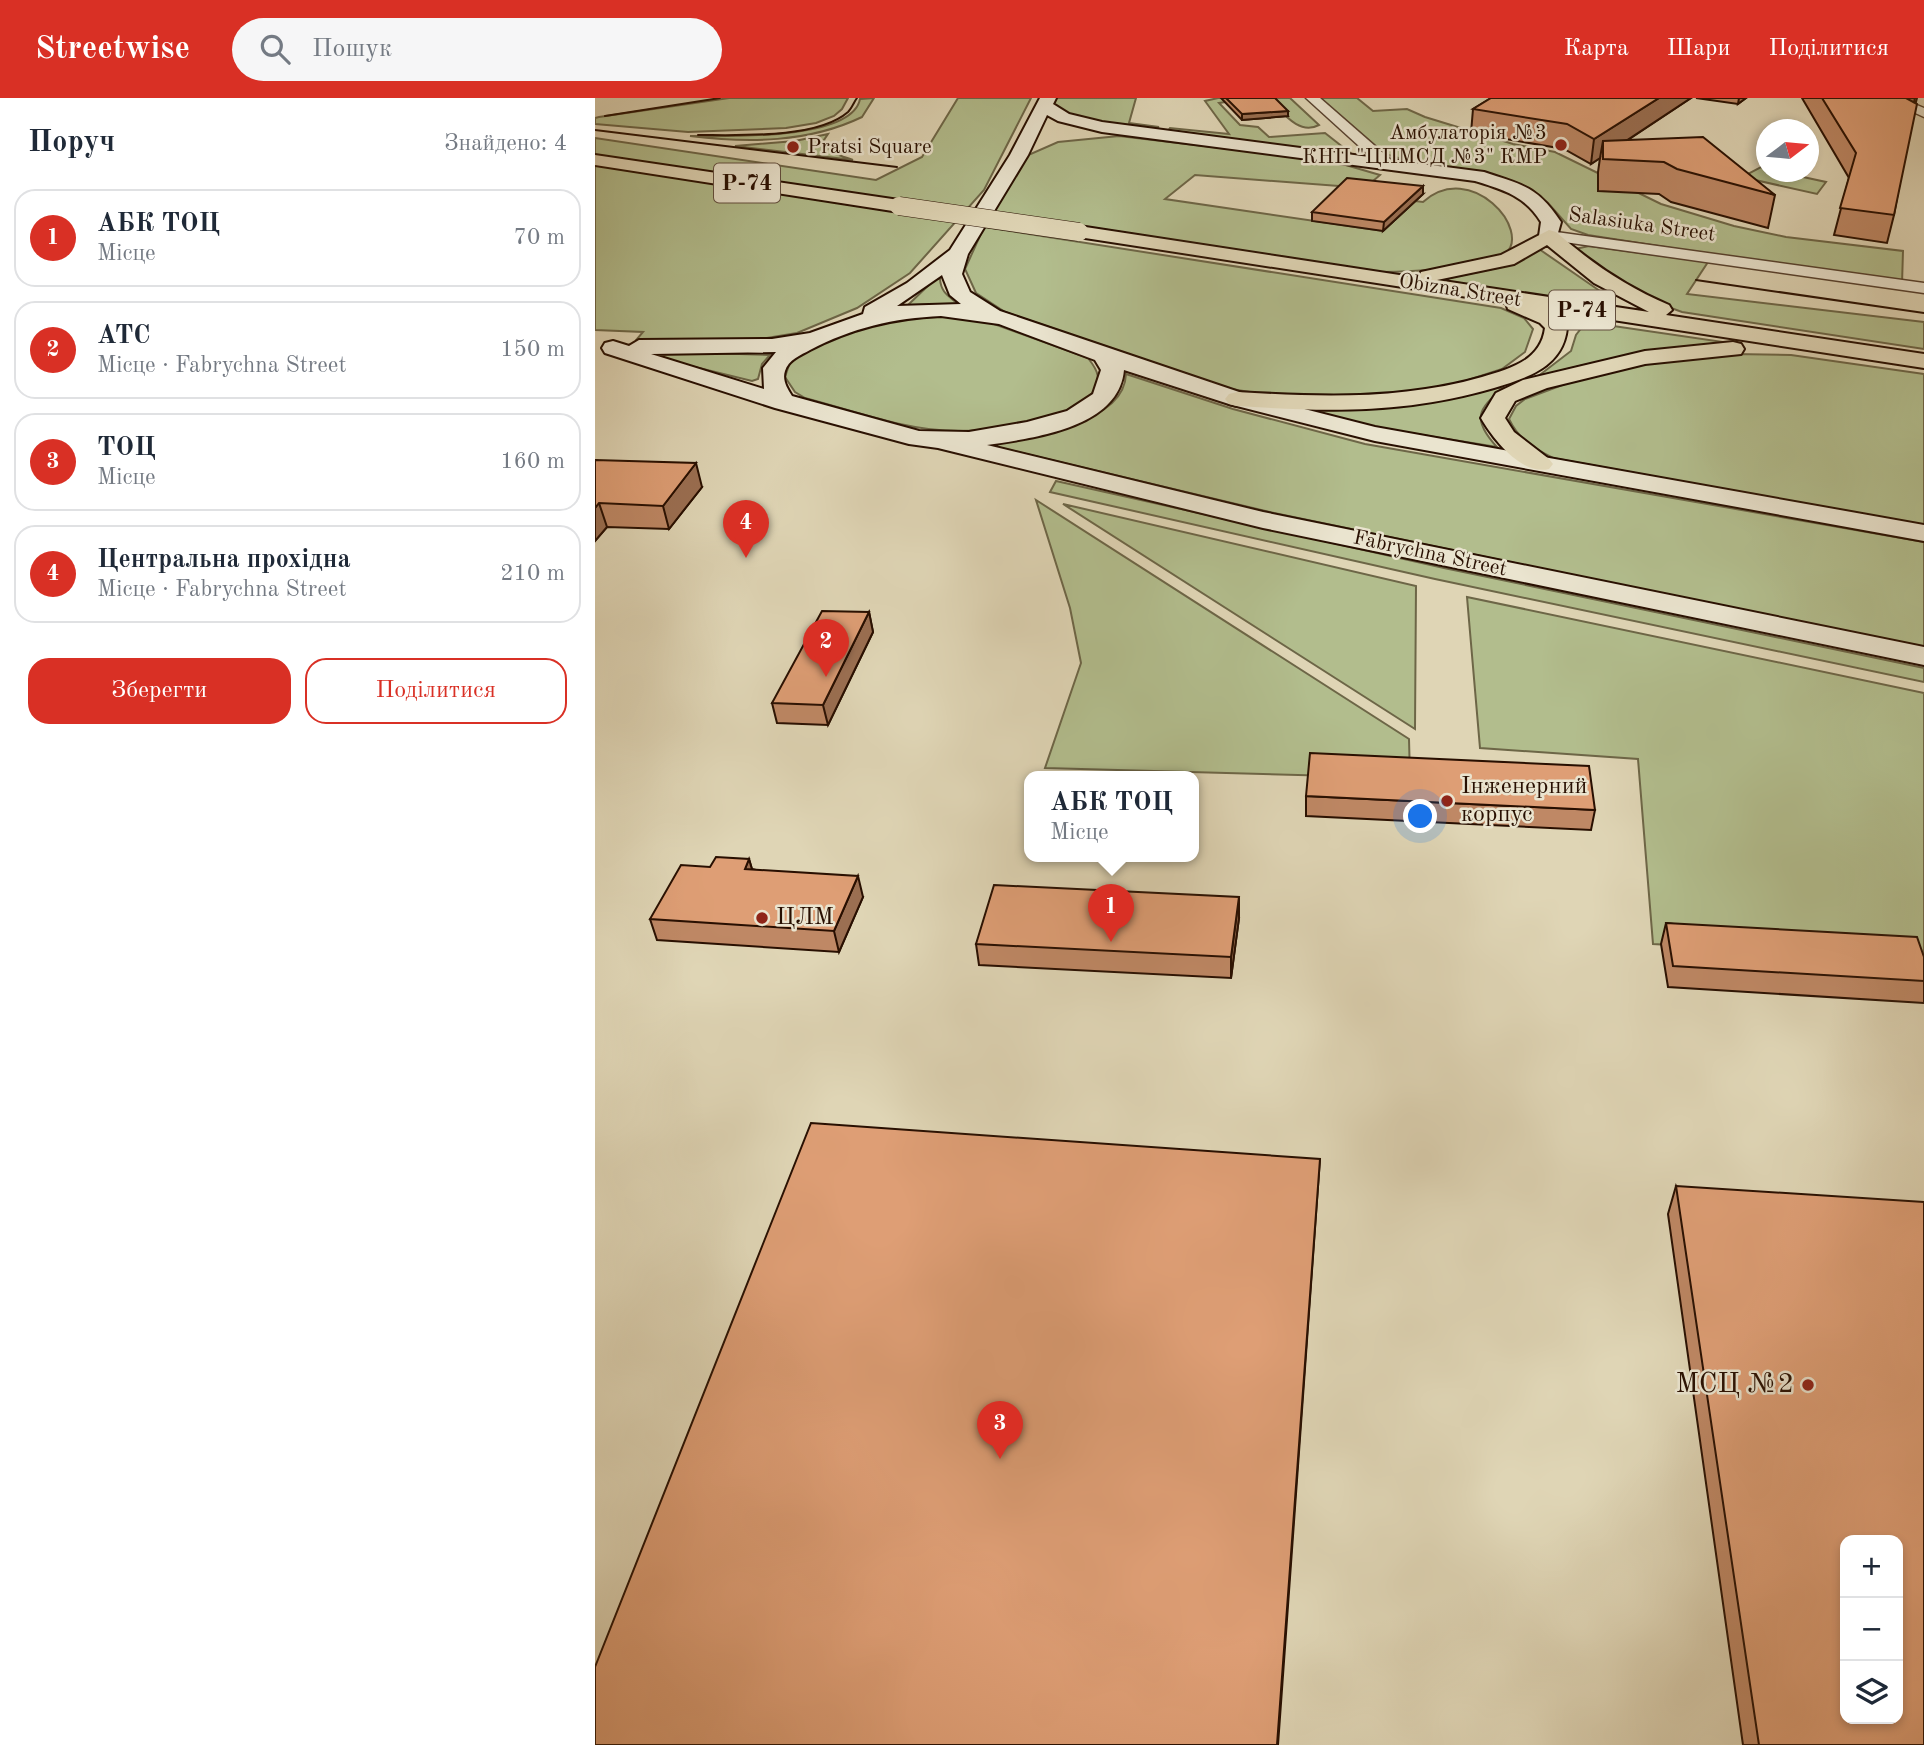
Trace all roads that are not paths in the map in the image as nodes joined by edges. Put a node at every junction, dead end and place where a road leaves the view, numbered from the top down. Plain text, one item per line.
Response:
1 (1312, 98) edge
2 (1889, 98) edge
3 (1046, 102) edge
4 (1924, 113) edge
5 (1134, 131) junction
6 (1071, 136) dead end
7 (1042, 143) dead end
8 (1019, 155) junction
9 (595, 160) edge
10 (1386, 163) junction
11 (1549, 236) junction
12 (958, 254) junction
13 (1387, 280) junction
14 (1924, 288) edge
15 (1501, 298) junction
16 (992, 315) junction
17 (853, 321) junction
18 (815, 338) junction
19 (1777, 338) junction
20 (604, 348) edge
21 (1104, 355) junction
22 (1920, 360) edge
23 (1237, 399) junction
24 (784, 402) junction
25 (939, 441) junction
26 (1540, 464) junction
27 (1924, 533) edge
28 (1924, 656) edge

1 - 10 street
2 - 4 street
3 - 5 main road
3 - 8 main road
5 - 6 main road
5 - 10 main road, Salasiuka Street
7 - 8 main road
8 - 12 main road
9 - 13 main road, Obizna Street / Р-74, bridge
10 - 11 main road, Salasiuka Street
11 - 13 main road
11 - 14 street, Salasiuka Street
11 - 19 main road
12 - 16 main road
12 - 17 main road
13 - 15 main road, Obizna Street / Р-74
15 - 19 main road, Obizna Street / Р-74
15 - 23 main road
16 - 17 main road
16 - 21 main road
17 - 18 main road
18 - 20 main road
18 - 24 main road
19 - 22 main road, Obizna Street / Р-74
20 - 24 main road, Fabrychna Street
21 - 23 main road
21 - 25 main road
22 - 26 main road
23 - 26 main road
24 - 25 main road, Fabrychna Street
25 - 28 main road, Fabrychna Street
26 - 27 main road

